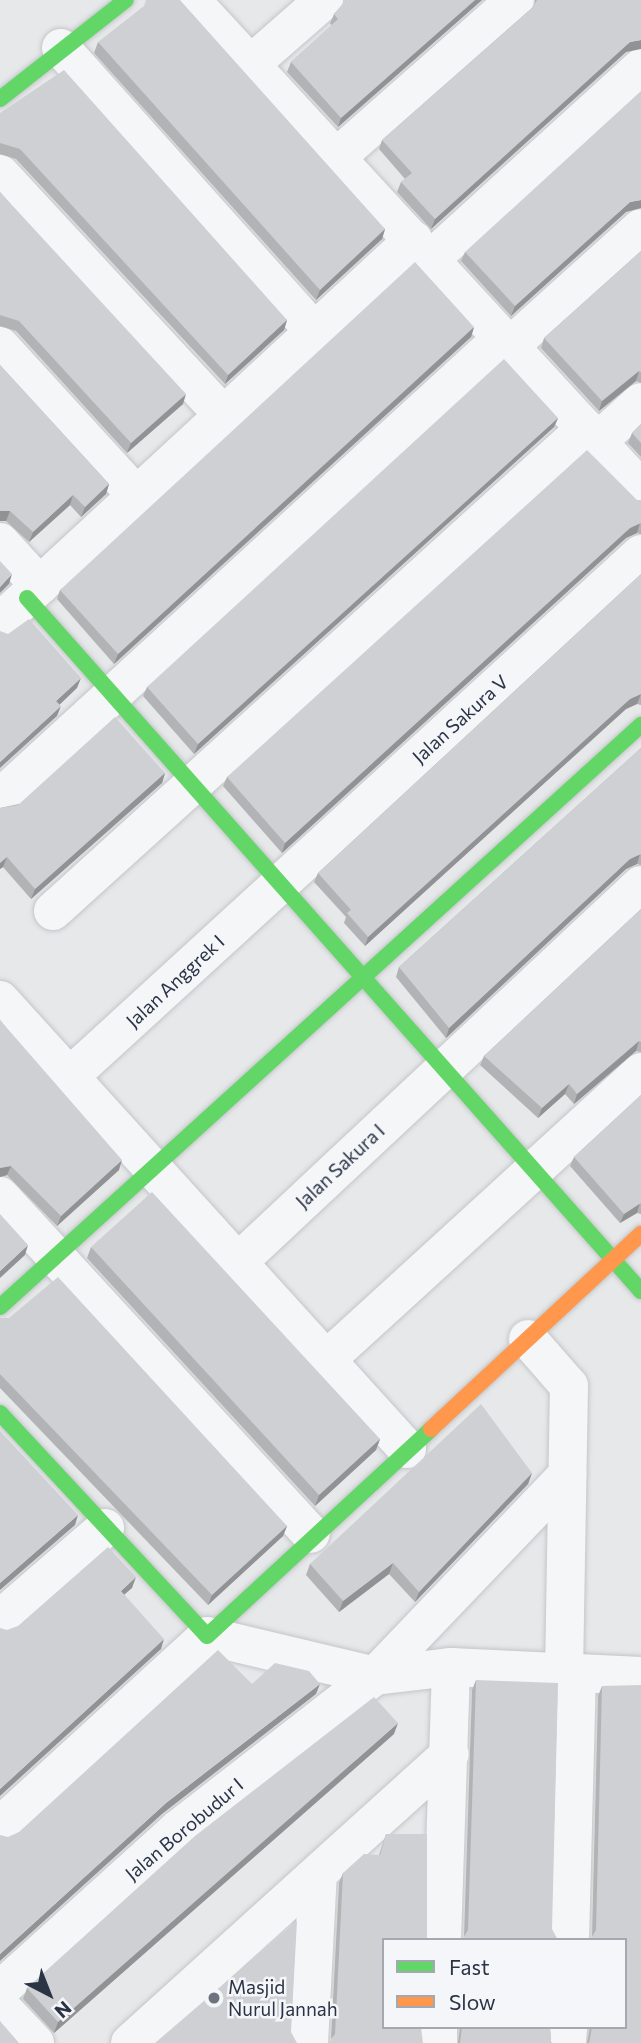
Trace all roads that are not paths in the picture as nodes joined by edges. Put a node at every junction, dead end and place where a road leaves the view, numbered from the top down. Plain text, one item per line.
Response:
1 (126, 0) edge
2 (191, 0) edge
3 (324, 0) edge
4 (515, 0) edge
5 (61, 48) junction
6 (251, 64) junction
7 (641, 68) edge
8 (0, 99) edge
9 (337, 157) junction
10 (0, 174) edge
11 (641, 228) edge
12 (422, 250) junction
13 (315, 332) junction
14 (506, 342) junction
15 (0, 346) edge
16 (641, 402) edge
17 (224, 416) junction
18 (592, 435) junction
19 (641, 489) edge
20 (137, 496) junction
21 (0, 542) edge
22 (641, 554) edge
23 (22, 602) edge
24 (113, 695) junction
25 (641, 725) edge
26 (193, 787) junction
27 (0, 798) edge
28 (280, 884) junction
29 (641, 885) edge
30 (53, 911) dead end
31 (363, 977) junction
32 (0, 1000) edge
33 (444, 1069) junction
34 (641, 1072) edge
35 (69, 1077) junction
36 (152, 1170) junction
37 (534, 1170) junction
38 (0, 1196) edge
39 (641, 1234) edge
40 (56, 1257) junction
41 (613, 1259) junction
42 (237, 1263) junction
43 (641, 1291) edge
44 (0, 1307) edge
45 (528, 1339) junction
46 (326, 1360) junction
47 (0, 1413) edge
48 (407, 1449) junction
49 (566, 1475) junction
50 (105, 1528) junction
51 (311, 1534) junction
52 (0, 1619) edge
53 (207, 1636) junction
54 (451, 1667) junction
55 (571, 1674) junction
56 (375, 1676) junction
57 (641, 1676) edge
58 (450, 1754) junction
59 (0, 1826) edge
60 (318, 1874) junction
61 (442, 1938) edge
62 (570, 1938) edge
63 (0, 1990) edge
64 (0, 2006) edge
65 (35, 2043) edge
66 (130, 2043) edge
67 (309, 2043) edge

1 - 5 street
2 - 6 street
3 - 6 street
4 - 9 street
5 - 8 street
5 - 13 street
6 - 9 street
7 - 12 street
9 - 12 street
10 - 17 street
11 - 14 street
12 - 13 street
12 - 14 street
13 - 17 street
14 - 18 street
14 - 24 street
15 - 20 street
16 - 18 street
17 - 20 street
18 - 19 street
18 - 26 street
20 - 23 street
21 - 23 street
22 - 28 street, Jalan Sakura V
23 - 24 street
24 - 26 street
24 - 27 street
25 - 31 street
26 - 28 street
26 - 30 street
28 - 31 street
28 - 35 street, Jalan Anggrek I
29 - 33 street, Jalan Sakura I
31 - 33 street
31 - 36 street
32 - 35 street
33 - 37 street
33 - 42 street, Jalan Sakura I
34 - 37 street
35 - 36 street
36 - 40 street
36 - 42 street
37 - 41 street
37 - 46 street
38 - 40 street
39 - 41 street
40 - 44 street
40 - 51 street
41 - 43 street
41 - 45 street
42 - 46 street
45 - 48 street
45 - 49 street
46 - 48 street
47 - 50 street
48 - 51 street
49 - 55 street
49 - 56 street, Jalan Borobudur I
50 - 52 street
50 - 53 street
51 - 53 street
53 - 56 street
53 - 59 street
54 - 55 street
54 - 56 street
54 - 58 street
55 - 57 street
55 - 62 street
56 - 63 street, Jalan Borobudur I
58 - 60 street
58 - 61 street
60 - 66 street
60 - 67 street
64 - 65 street

